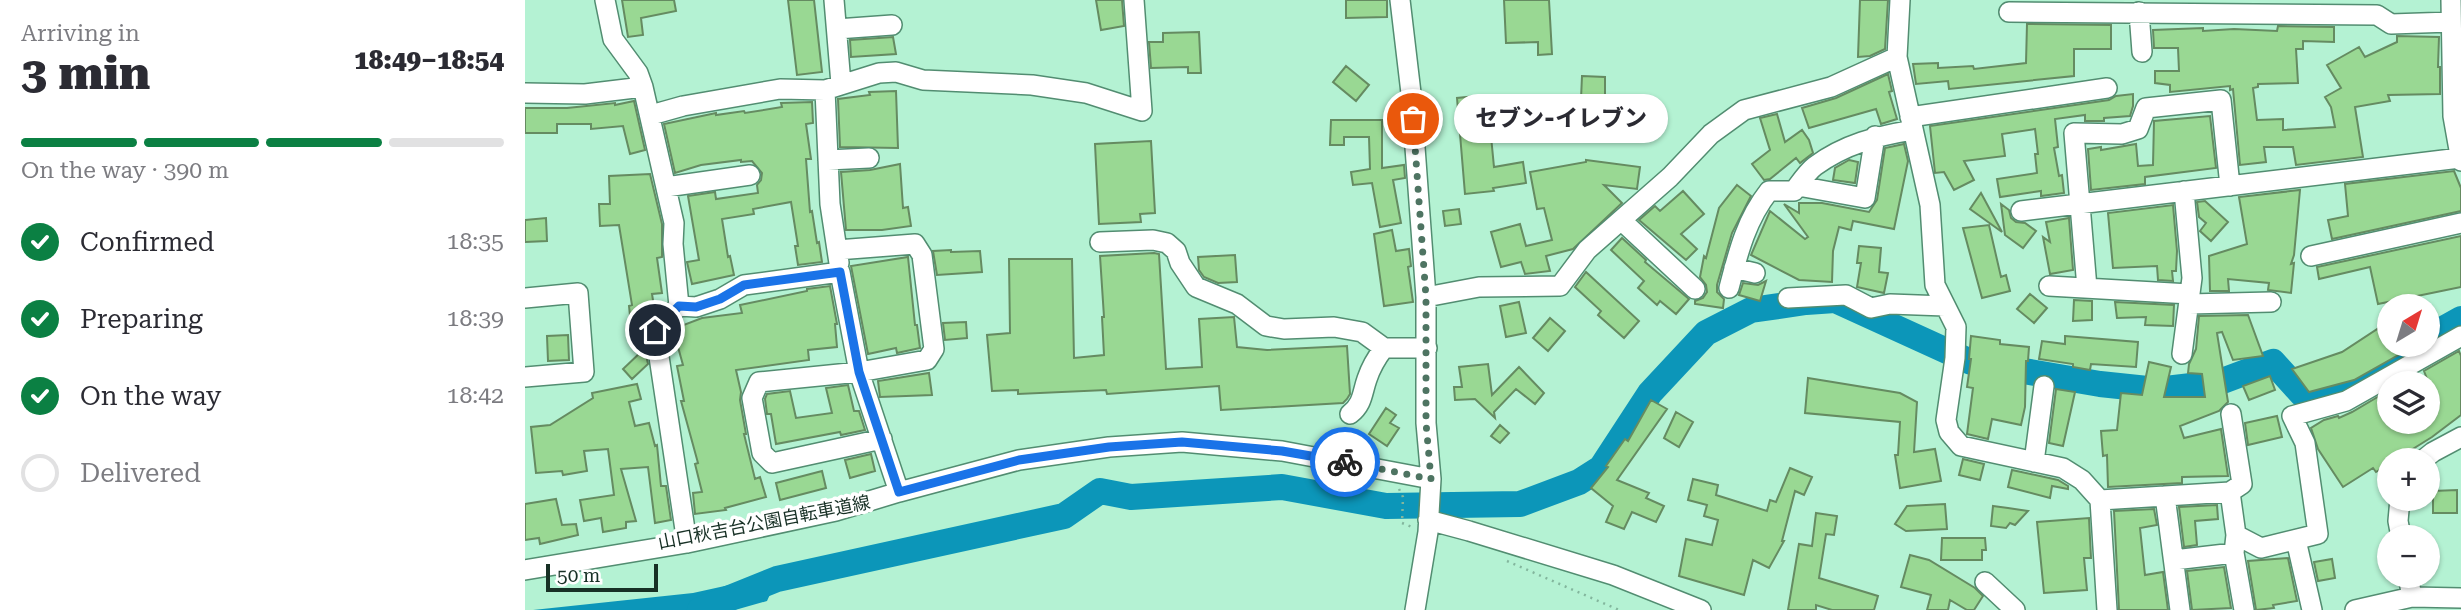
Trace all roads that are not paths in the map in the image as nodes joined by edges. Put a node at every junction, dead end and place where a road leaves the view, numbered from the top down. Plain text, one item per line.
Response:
1 (605, 0) edge
2 (834, 0) edge
3 (1134, 0) edge
4 (1400, 0) edge
5 (1901, 0) edge
6 (2451, 0) edge
7 (2009, 12) dead end
8 (2139, 12) junction
9 (2451, 22) junction
10 (892, 25) dead end
11 (837, 29) junction
12 (2142, 52) dead end
13 (1898, 57) junction
14 (643, 87) junction
15 (833, 87) junction
16 (2107, 88) dead end
17 (525, 93) edge
18 (651, 115) junction
19 (1911, 123) junction
20 (1875, 136) junction
21 (869, 158) dead end
22 (828, 160) junction
23 (2461, 160) edge
24 (750, 174) dead end
25 (1798, 186) junction
26 (2230, 186) junction
27 (666, 187) junction
28 (2184, 191) junction
29 (2079, 204) junction
30 (2021, 211) dead end
31 (1621, 220) junction
32 (2461, 223) edge
33 (1100, 242) dead end
34 (837, 250) junction
35 (2311, 256) dead end
36 (1734, 268) junction
37 (840, 272) junction
38 (1755, 273) dead end
39 (2049, 286) dead end
40 (1729, 288) dead end
41 (2087, 288) junction
42 (1695, 289) dead end
43 (1426, 297) junction
44 (525, 298) edge
45 (1788, 298) dead end
46 (2189, 299) junction
47 (2271, 302) dead end
48 (679, 306) junction
49 (1945, 306) junction
50 (2461, 336) edge
51 (1384, 348) junction
52 (1427, 348) junction
53 (2182, 354) dead end
54 (859, 372) junction
55 (525, 377) edge
56 (2044, 386) dead end
57 (1350, 414) dead end
58 (2231, 414) dead end
59 (2461, 437) edge
60 (882, 439) junction
61 (2440, 448) edge
62 (2034, 462) junction
63 (1431, 479) junction
64 (899, 492) junction
65 (2230, 492) junction
66 (2165, 496) junction
67 (2100, 500) junction
68 (1428, 526) junction
69 (2296, 540) junction
70 (687, 543) junction
71 (2235, 544) junction
72 (2174, 560) junction
73 (525, 570) edge
74 (1985, 582) dead end
75 (2410, 588) edge
76 (2412, 597) junction
77 (2461, 598) edge
78 (1416, 610) edge
79 (1701, 610) edge
80 (2015, 610) edge
81 (2107, 610) edge
82 (2181, 610) edge
83 (2244, 610) edge
84 (2312, 610) edge
85 (2355, 610) edge

1 - 14 street
2 - 11 street
3 - 15 street
4 - 43 street
5 - 13 street
6 - 9 street
7 - 8 street
8 - 9 street
8 - 12 street
9 - 23 street
10 - 11 street
11 - 15 street
13 - 19 street
13 - 31 street
14 - 17 street
14 - 18 street
15 - 18 street
15 - 22 street
16 - 19 street
18 - 27 street
19 - 20 street
19 - 49 street
20 - 25 street
20 - 25 street
21 - 22 street
22 - 34 street
23 - 26 street
24 - 27 street
25 - 36 street
26 - 28 street
26 - 29 street
27 - 48 street
28 - 29 street
28 - 46 street
29 - 30 street
29 - 41 street
31 - 42 street
31 - 43 street
32 - 35 street
33 - 51 street
34 - 37 street
34 - 54 street
36 - 38 street
36 - 40 street
37 - 48 street
37 - 54 street
39 - 41 street
41 - 46 street
43 - 52 street
44 - 55 street
45 - 49 street
46 - 47 street
46 - 53 street
48 - 70 street
49 - 62 street
50 - 69 street
51 - 52 street
51 - 57 street
52 - 63 street
54 - 60 street
54 - 60 street
56 - 62 street
58 - 65 street
59 - 61 street
60 - 64 street
62 - 67 street
63 - 64 street
63 - 68 street
64 - 70 street
65 - 66 street
65 - 71 street
66 - 67 street
66 - 72 street
67 - 81 street
68 - 78 street
68 - 79 street
69 - 71 street
69 - 84 street
70 - 73 street
71 - 72 street
71 - 83 street
72 - 82 street
74 - 80 street
75 - 76 street
76 - 77 street
76 - 85 street

